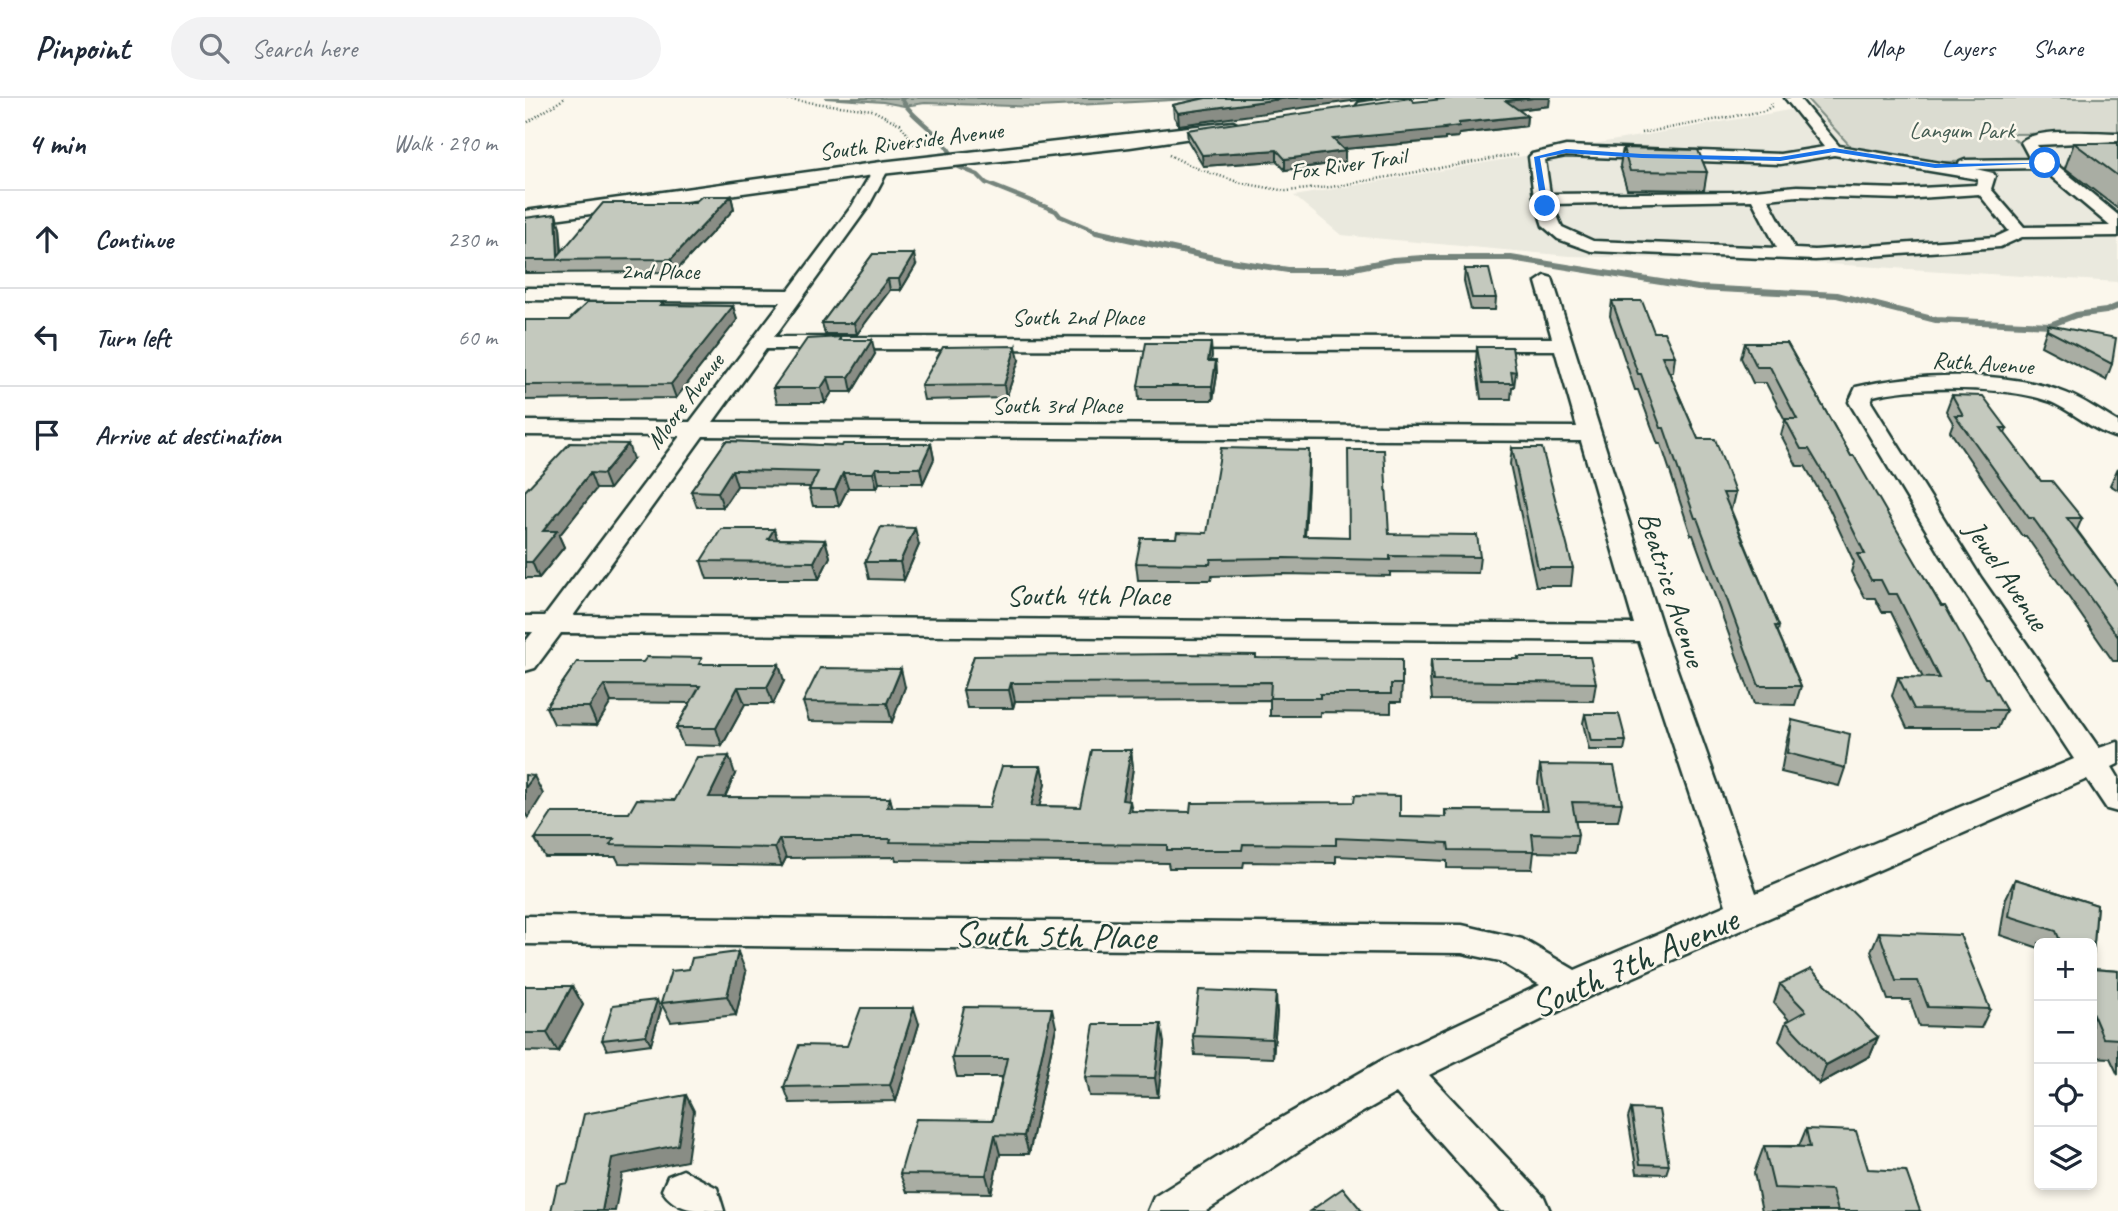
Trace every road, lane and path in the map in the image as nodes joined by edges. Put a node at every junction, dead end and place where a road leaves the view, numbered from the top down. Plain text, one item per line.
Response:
1 (565, 98) edge
2 (774, 98) edge
3 (1427, 98) edge
4 (1769, 98) edge
5 (1792, 98) edge
6 (1345, 111) edge
7 (525, 124) edge
8 (1249, 125) edge
9 (1642, 132) dead end
10 (2118, 137) edge
11 (1678, 140) dead end
12 (1834, 150) junction
13 (1162, 152) dead end
14 (1520, 154) dead end
15 (1627, 155) junction
16 (941, 161) junction
17 (2045, 163) junction
18 (1935, 166) junction
19 (881, 168) junction
20 (1789, 175) junction
21 (1983, 189) junction
22 (1758, 195) junction
23 (1543, 199) junction
24 (525, 217) edge
25 (2118, 224) edge
26 (2118, 231) edge
27 (2019, 232) junction
28 (1789, 254) junction
29 (1545, 282) dead end
30 (525, 294) edge
31 (795, 296) junction
32 (761, 343) junction
33 (1563, 344) junction
34 (1877, 387) joint
35 (525, 428) edge
36 (697, 429) junction
37 (2118, 432) edge
38 (1589, 434) junction
39 (525, 624) edge
40 (553, 624) junction
41 (1650, 633) junction
42 (525, 662) edge
43 (2106, 757) edge
44 (2118, 801) edge
45 (1746, 912) junction
46 (525, 930) edge
47 (1574, 987) junction
48 (1401, 1070) junction
49 (1169, 1211) edge
50 (1529, 1211) edge

1 - 7 path
2 - 16 path
3 - 6 main road
4 - 9 path
5 - 12 street
8 - 16 main road, South Riverside Avenue
10 - 17 street
11 - 15 street
12 - 18 street
12 - 20 street
13 - 14 path, Fox River Trail
15 - 20 street
15 - 23 street
16 - 19 main road, South Riverside Avenue
17 - 18 street
17 - 25 street
18 - 21 street
19 - 24 main road, South Riverside Avenue
19 - 31 street, Moore Avenue
20 - 21 street
20 - 22 street
21 - 27 street
22 - 23 street
22 - 28 street
23 - 28 street
26 - 27 street
27 - 28 street
29 - 33 street, Beatrice Avenue
30 - 31 street, 2nd Place
31 - 32 street, Moore Avenue
32 - 33 street, South 2nd Place
32 - 36 street, Moore Avenue
33 - 38 street, Beatrice Avenue
34 - 37 street, Ruth Avenue
34 - 43 street, Jewel Avenue
35 - 36 street, South 3rd Place
36 - 38 street, South 3rd Place
36 - 40 street, Moore Avenue
38 - 41 street, Beatrice Avenue
39 - 40 street, South 4th Place
40 - 41 street, South 4th Place
40 - 42 street, Moore Avenue
41 - 45 street, Beatrice Avenue
43 - 44 street, Jewel Avenue
43 - 45 street, South 7th Avenue
45 - 47 street, South 7th Avenue
46 - 47 street, South 5th Place
47 - 48 street, South 7th Avenue
48 - 49 street, South 7th Avenue
48 - 50 street

